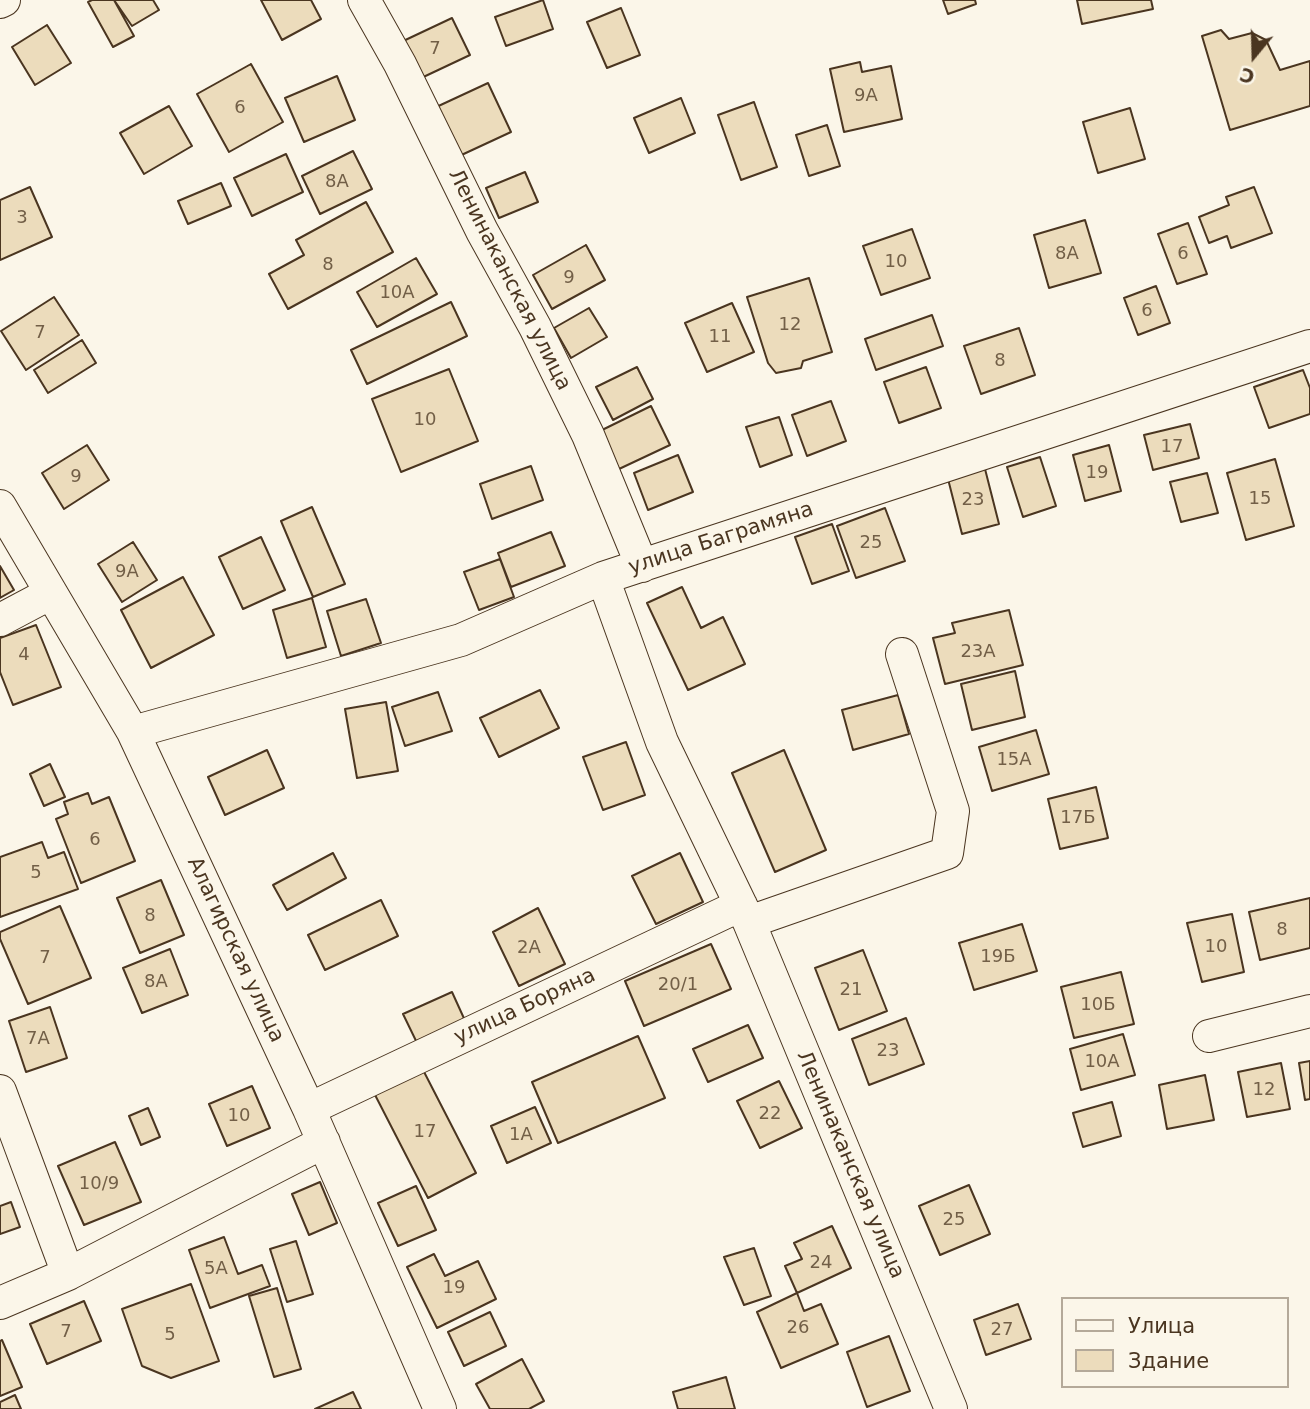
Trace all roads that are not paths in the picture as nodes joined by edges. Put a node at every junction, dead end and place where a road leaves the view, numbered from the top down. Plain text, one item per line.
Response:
1 (364, 0) edge
2 (1310, 346) edge
3 (0, 506) edge
4 (642, 566) junction
5 (603, 578) junction
6 (51, 593) junction
7 (0, 620) edge
8 (902, 654) dead end
9 (133, 732) junction
10 (745, 913) junction
11 (1310, 1011) edge
12 (1209, 1036) dead end
13 (0, 1091) edge
14 (309, 1109) junction
15 (324, 1142) junction
16 (68, 1274) junction
17 (0, 1303) edge
18 (440, 1409) edge
19 (951, 1409) edge

1 - 4 street, Ленинаканская улица
2 - 4 street, улица Баграмяна
3 - 6 street, Алагирская улица
4 - 5 street, улица Баграмяна
5 - 9 street, улица Баграмяна
5 - 10 street, Ленинаканская улица
6 - 7 street
6 - 9 street, Алагирская улица
8 - 10 street
9 - 14 street, Алагирская улица
10 - 14 street, улица Боряна
10 - 19 street, Ленинаканская улица
11 - 12 street
13 - 16 street
14 - 15 street, Алагирская улица
15 - 16 street
15 - 18 street, Алагирская улица
16 - 17 street

